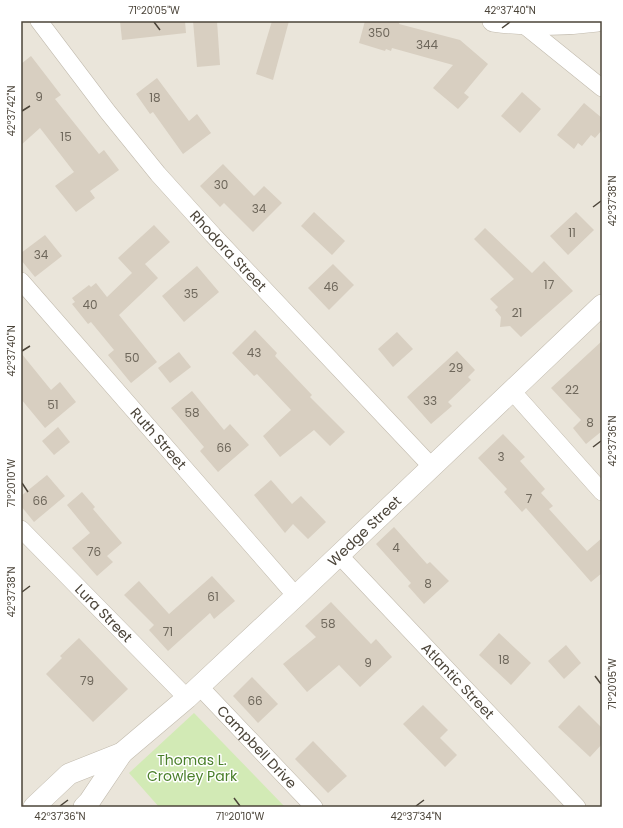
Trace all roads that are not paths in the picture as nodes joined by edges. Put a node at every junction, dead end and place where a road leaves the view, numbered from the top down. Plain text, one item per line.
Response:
1 (39, 21) edge
2 (493, 21) edge
3 (597, 21) edge
4 (520, 23) edge
5 (602, 88) edge
6 (21, 282) edge
7 (602, 305) edge
8 (512, 391) junction
9 (432, 467) junction
10 (602, 492) edge
11 (21, 529) edge
12 (339, 555) junction
13 (296, 596) junction
14 (193, 692) junction
15 (122, 752) junction
16 (34, 807) edge
17 (84, 807) edge
18 (314, 807) edge
19 (577, 807) edge

1 - 9 street, Rhodora Street
2 - 4 street
3 - 4 street
4 - 5 street
6 - 13 street, Ruth Street
7 - 8 street, Wedge Street
8 - 9 street, Wedge Street
8 - 10 street
9 - 12 street, Wedge Street
11 - 14 street, Lura Street
12 - 13 street, Wedge Street
12 - 19 street, Atlantic Street
13 - 14 street, Wedge Street
14 - 15 street, Wedge Street
14 - 18 street, Campbell Drive
15 - 16 street, Wedge Street
15 - 17 street, Wedge Street

